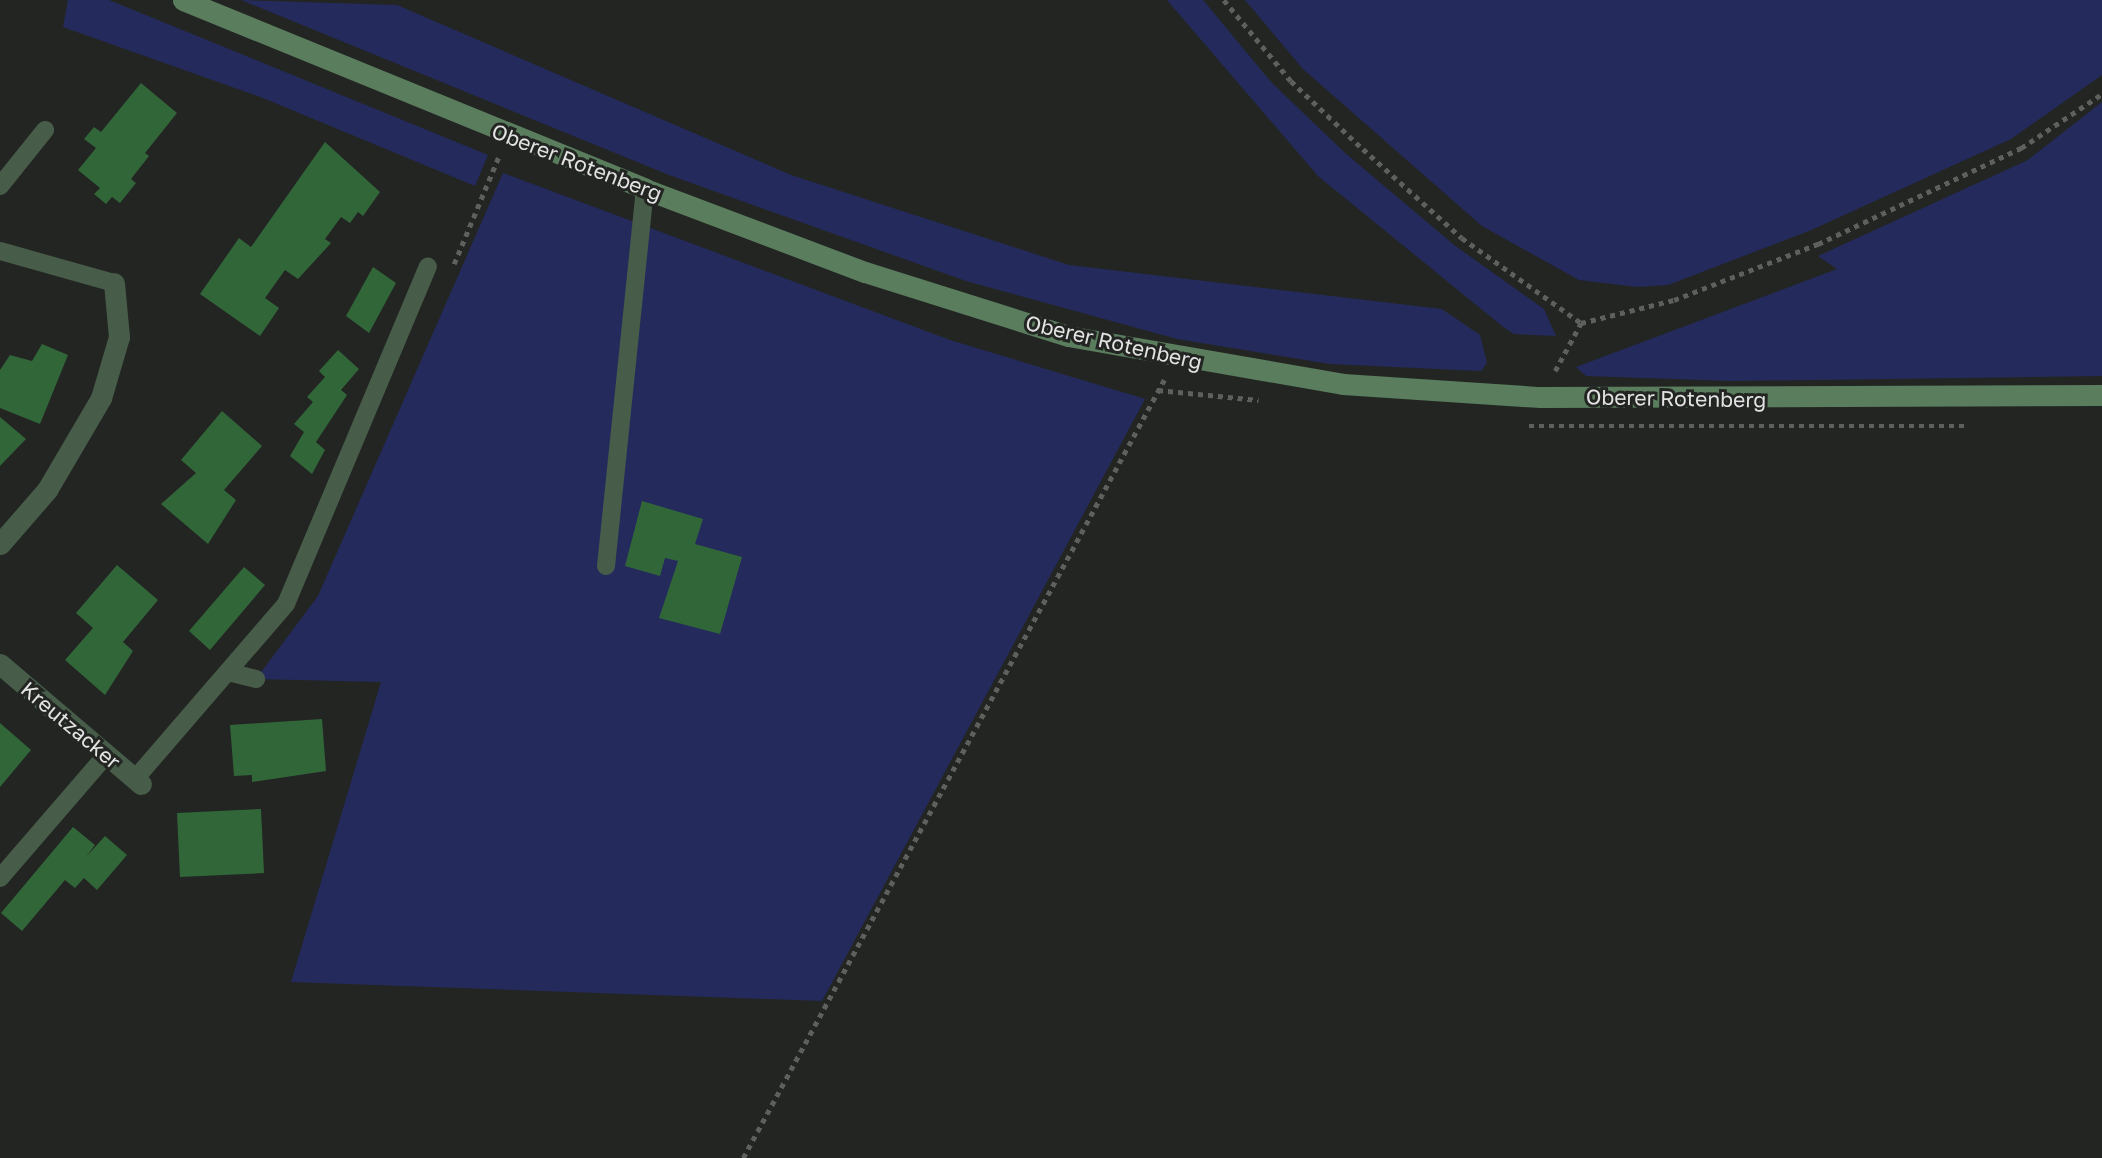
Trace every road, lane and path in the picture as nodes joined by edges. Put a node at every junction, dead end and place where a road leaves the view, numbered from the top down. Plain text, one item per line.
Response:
1 (183, 0) edge
2 (1224, 0) edge
3 (2102, 94) edge
4 (45, 130) dead end
5 (508, 136) junction
6 (0, 186) edge
7 (645, 189) junction
8 (0, 251) edge
9 (428, 267) joint
10 (114, 283) joint
11 (1581, 323) junction
12 (1177, 358) junction
13 (2102, 395) edge
14 (1541, 397) junction
15 (0, 544) edge
16 (606, 566) dead end
17 (0, 664) edge
18 (228, 672) junction
19 (256, 679) dead end
20 (106, 755) junction
21 (138, 782) joint
22 (0, 878) edge
23 (743, 1158) edge

1 - 5 street, Oberer Rotenberg
2 - 11 path
3 - 11 path
4 - 6 lane
5 - 7 street, Oberer Rotenberg
5 - 9 path
7 - 12 street, Oberer Rotenberg
7 - 16 lane
8 - 10 lane
9 - 18 lane
10 - 15 street
11 - 14 path
12 - 14 street, Oberer Rotenberg
12 - 23 path
13 - 14 street, Oberer Rotenberg
17 - 20 street, Kreutzacker
18 - 19 lane
18 - 21 lane
20 - 21 street, Kreutzacker
20 - 22 lane

